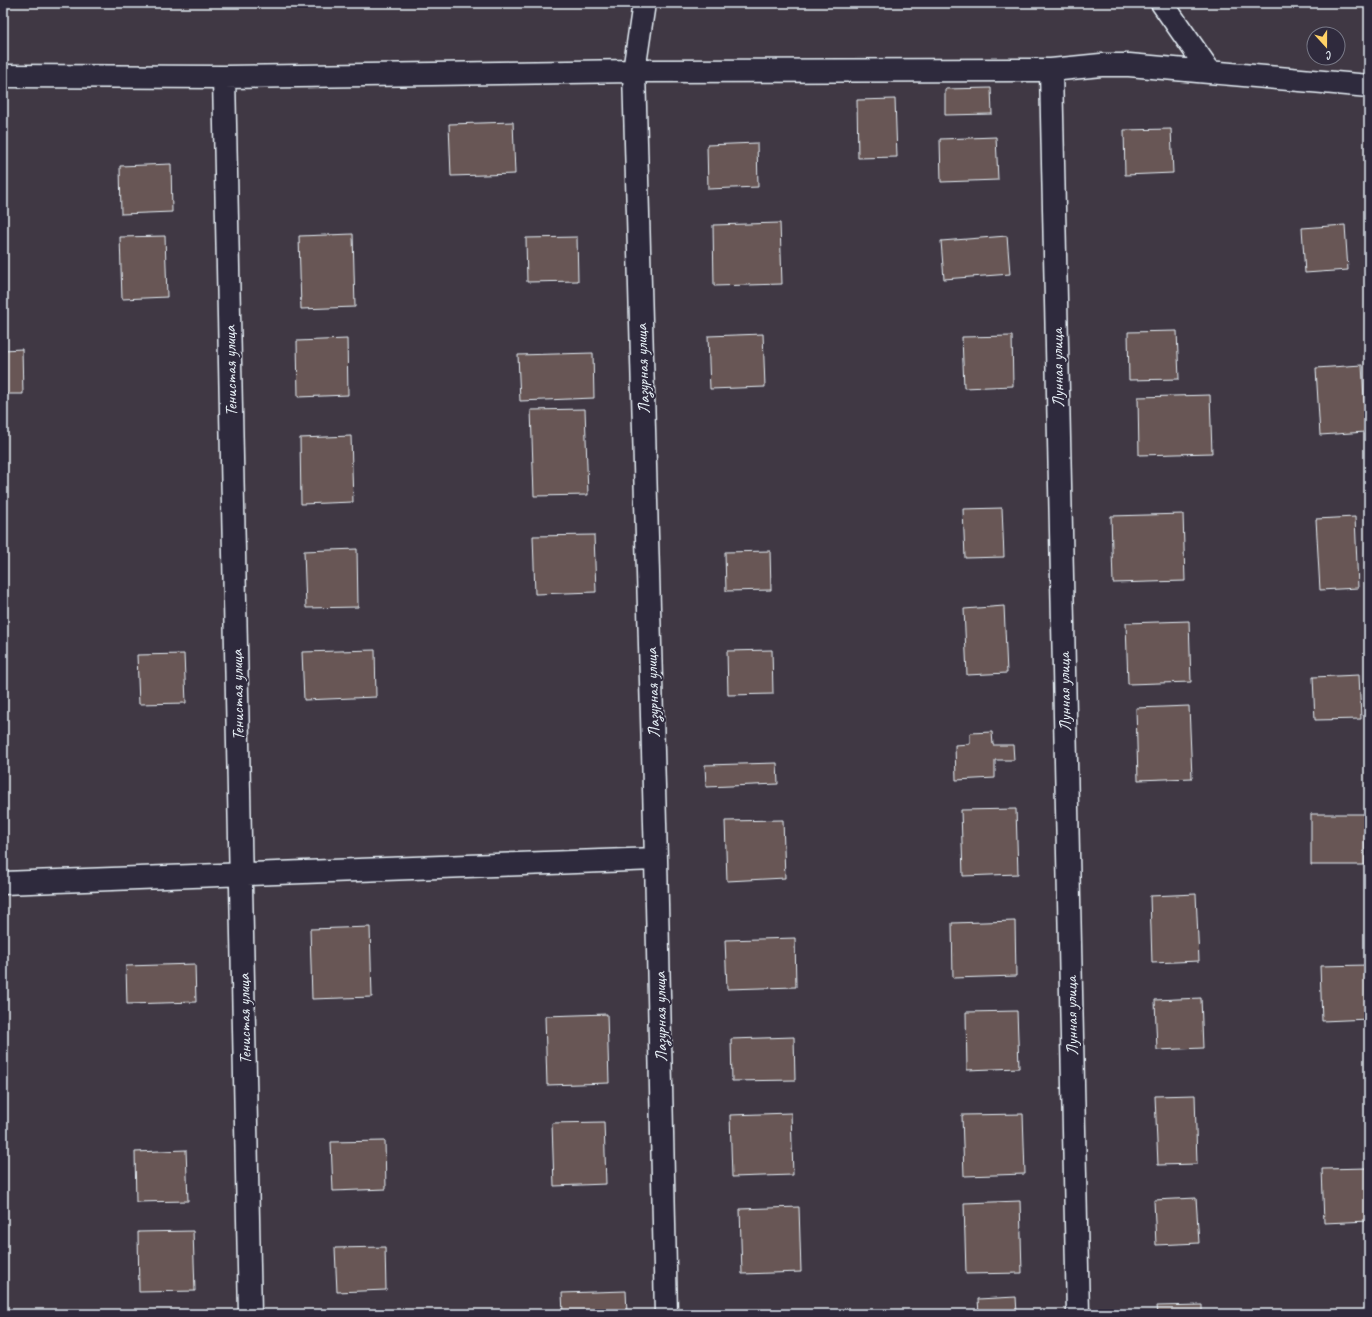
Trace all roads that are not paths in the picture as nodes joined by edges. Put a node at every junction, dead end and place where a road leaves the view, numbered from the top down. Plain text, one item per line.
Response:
1 (644, 3) edge
2 (1162, 3) edge
3 (1051, 70) junction
4 (634, 71) junction
5 (1210, 72) junction
6 (3, 76) edge
7 (224, 77) junction
8 (1369, 86) edge
9 (656, 859) junction
10 (241, 874) junction
11 (3, 883) edge
12 (250, 1314) edge
13 (666, 1314) edge
14 (1078, 1314) edge

1 - 4 street, Лазурная улица
2 - 5 street
3 - 4 street
3 - 5 street
3 - 14 street, Лунная улица
4 - 7 street
4 - 9 street, Лазурная улица
5 - 8 street
6 - 7 street
7 - 10 street, Тенистая улица
9 - 10 street
9 - 13 street, Лазурная улица
10 - 11 street
10 - 12 street, Тенистая улица

